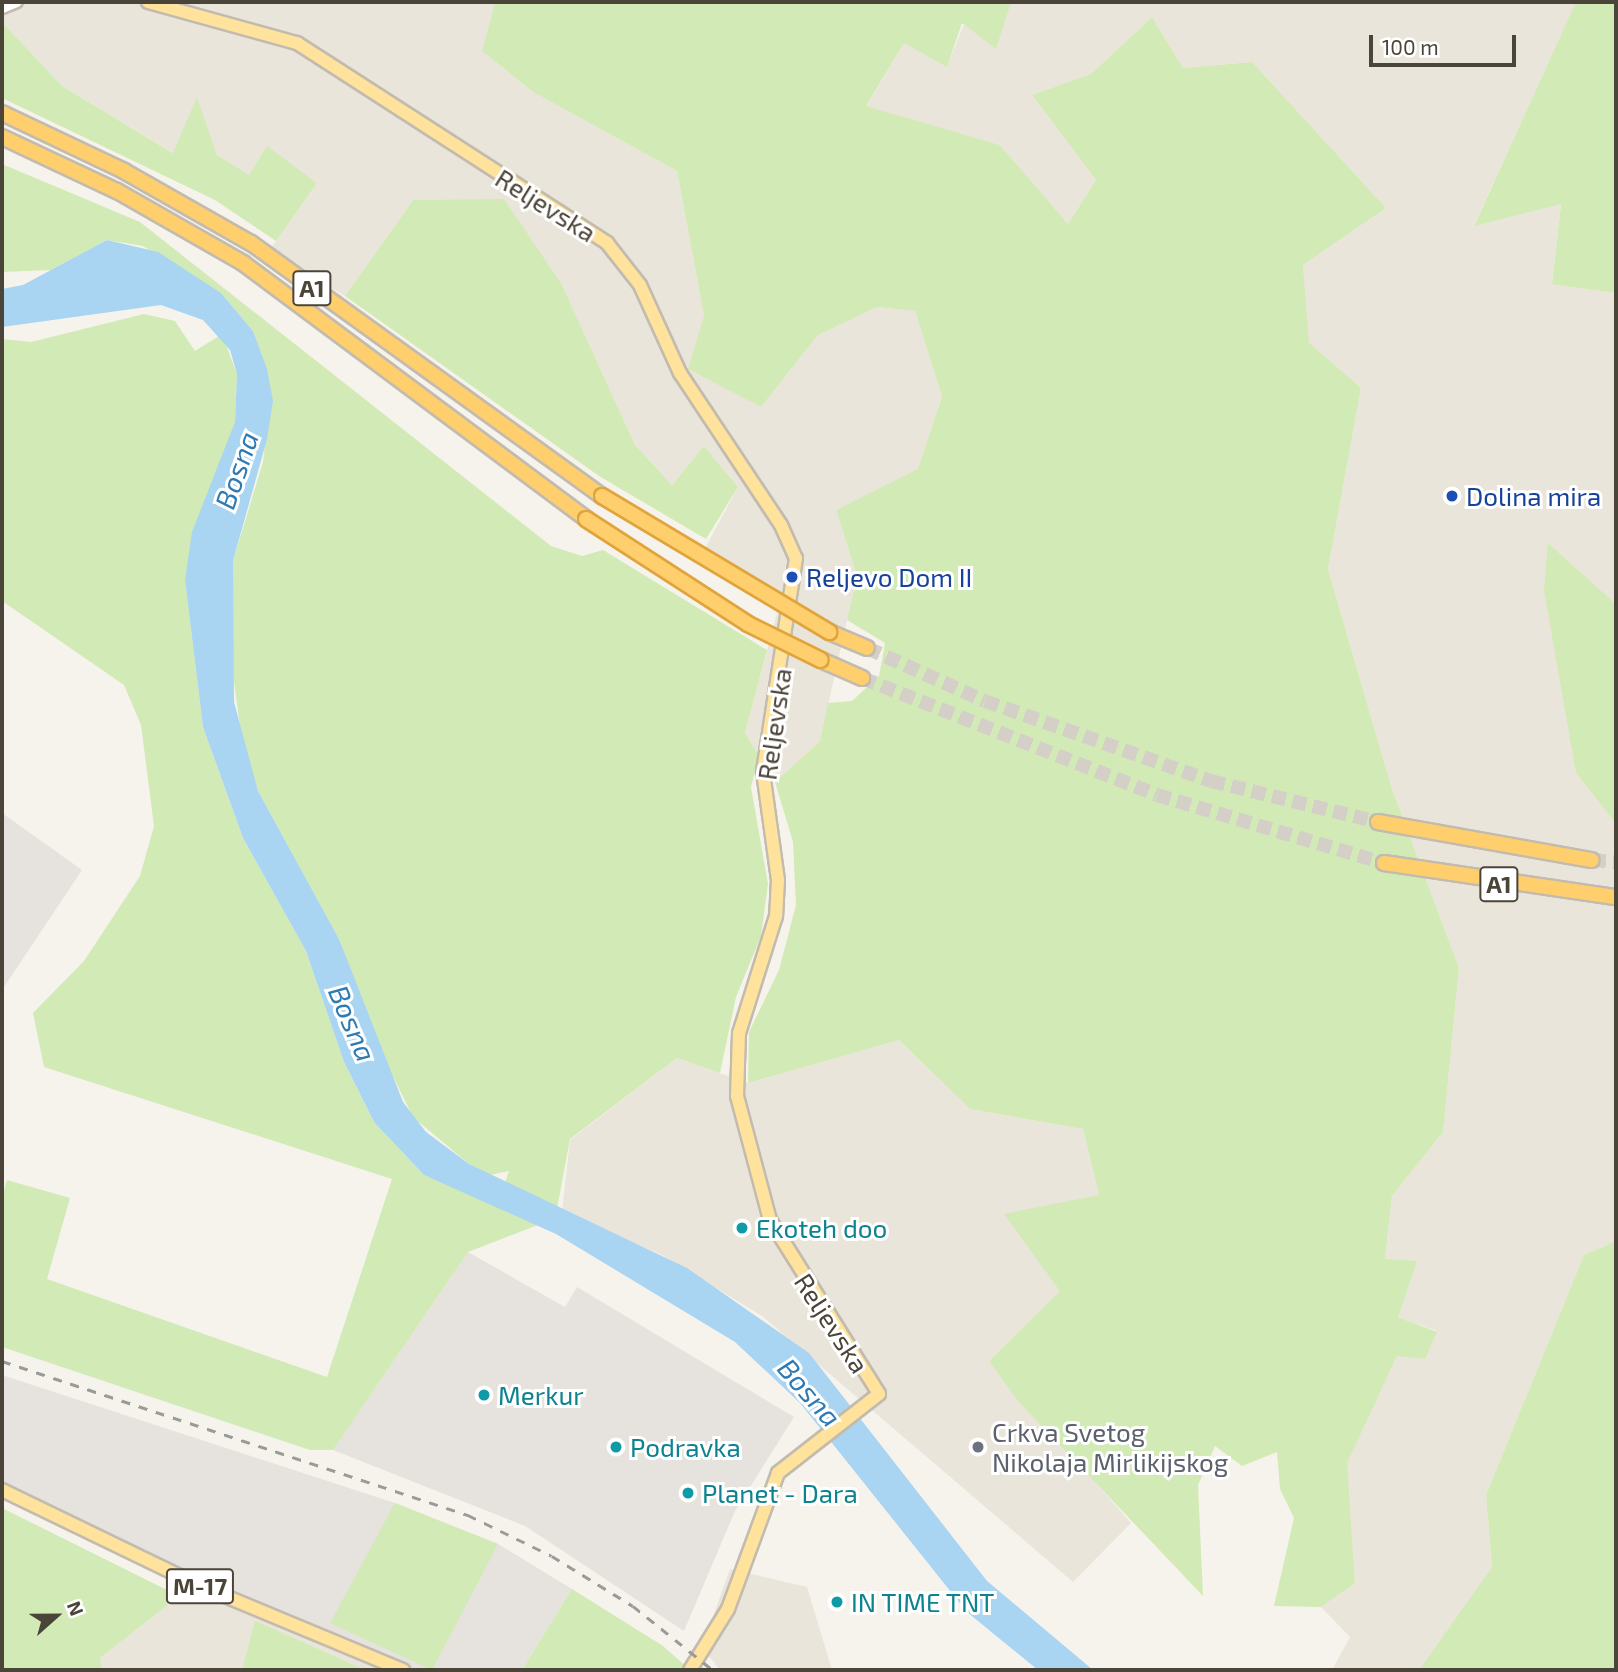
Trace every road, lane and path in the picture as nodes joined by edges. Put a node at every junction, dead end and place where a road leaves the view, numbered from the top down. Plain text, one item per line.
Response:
1 (17, 2) edge
2 (148, 2) edge
3 (2, 8) edge
4 (2, 113) edge
5 (2, 137) edge
6 (867, 649) tunnel mouth
7 (862, 678) tunnel mouth
8 (1378, 822) tunnel mouth
9 (1592, 860) tunnel mouth
10 (1384, 863) tunnel mouth
11 (1615, 897) edge
12 (2, 1490) edge
13 (403, 1670) edge
14 (690, 1670) edge

1 - 3 street
2 - 14 main road, Reljevska
4 - 6 highway, A1, bridge
5 - 7 highway, A1, bridge
8 - 9 highway, A1
10 - 11 highway, A1
12 - 13 main road, M-17

